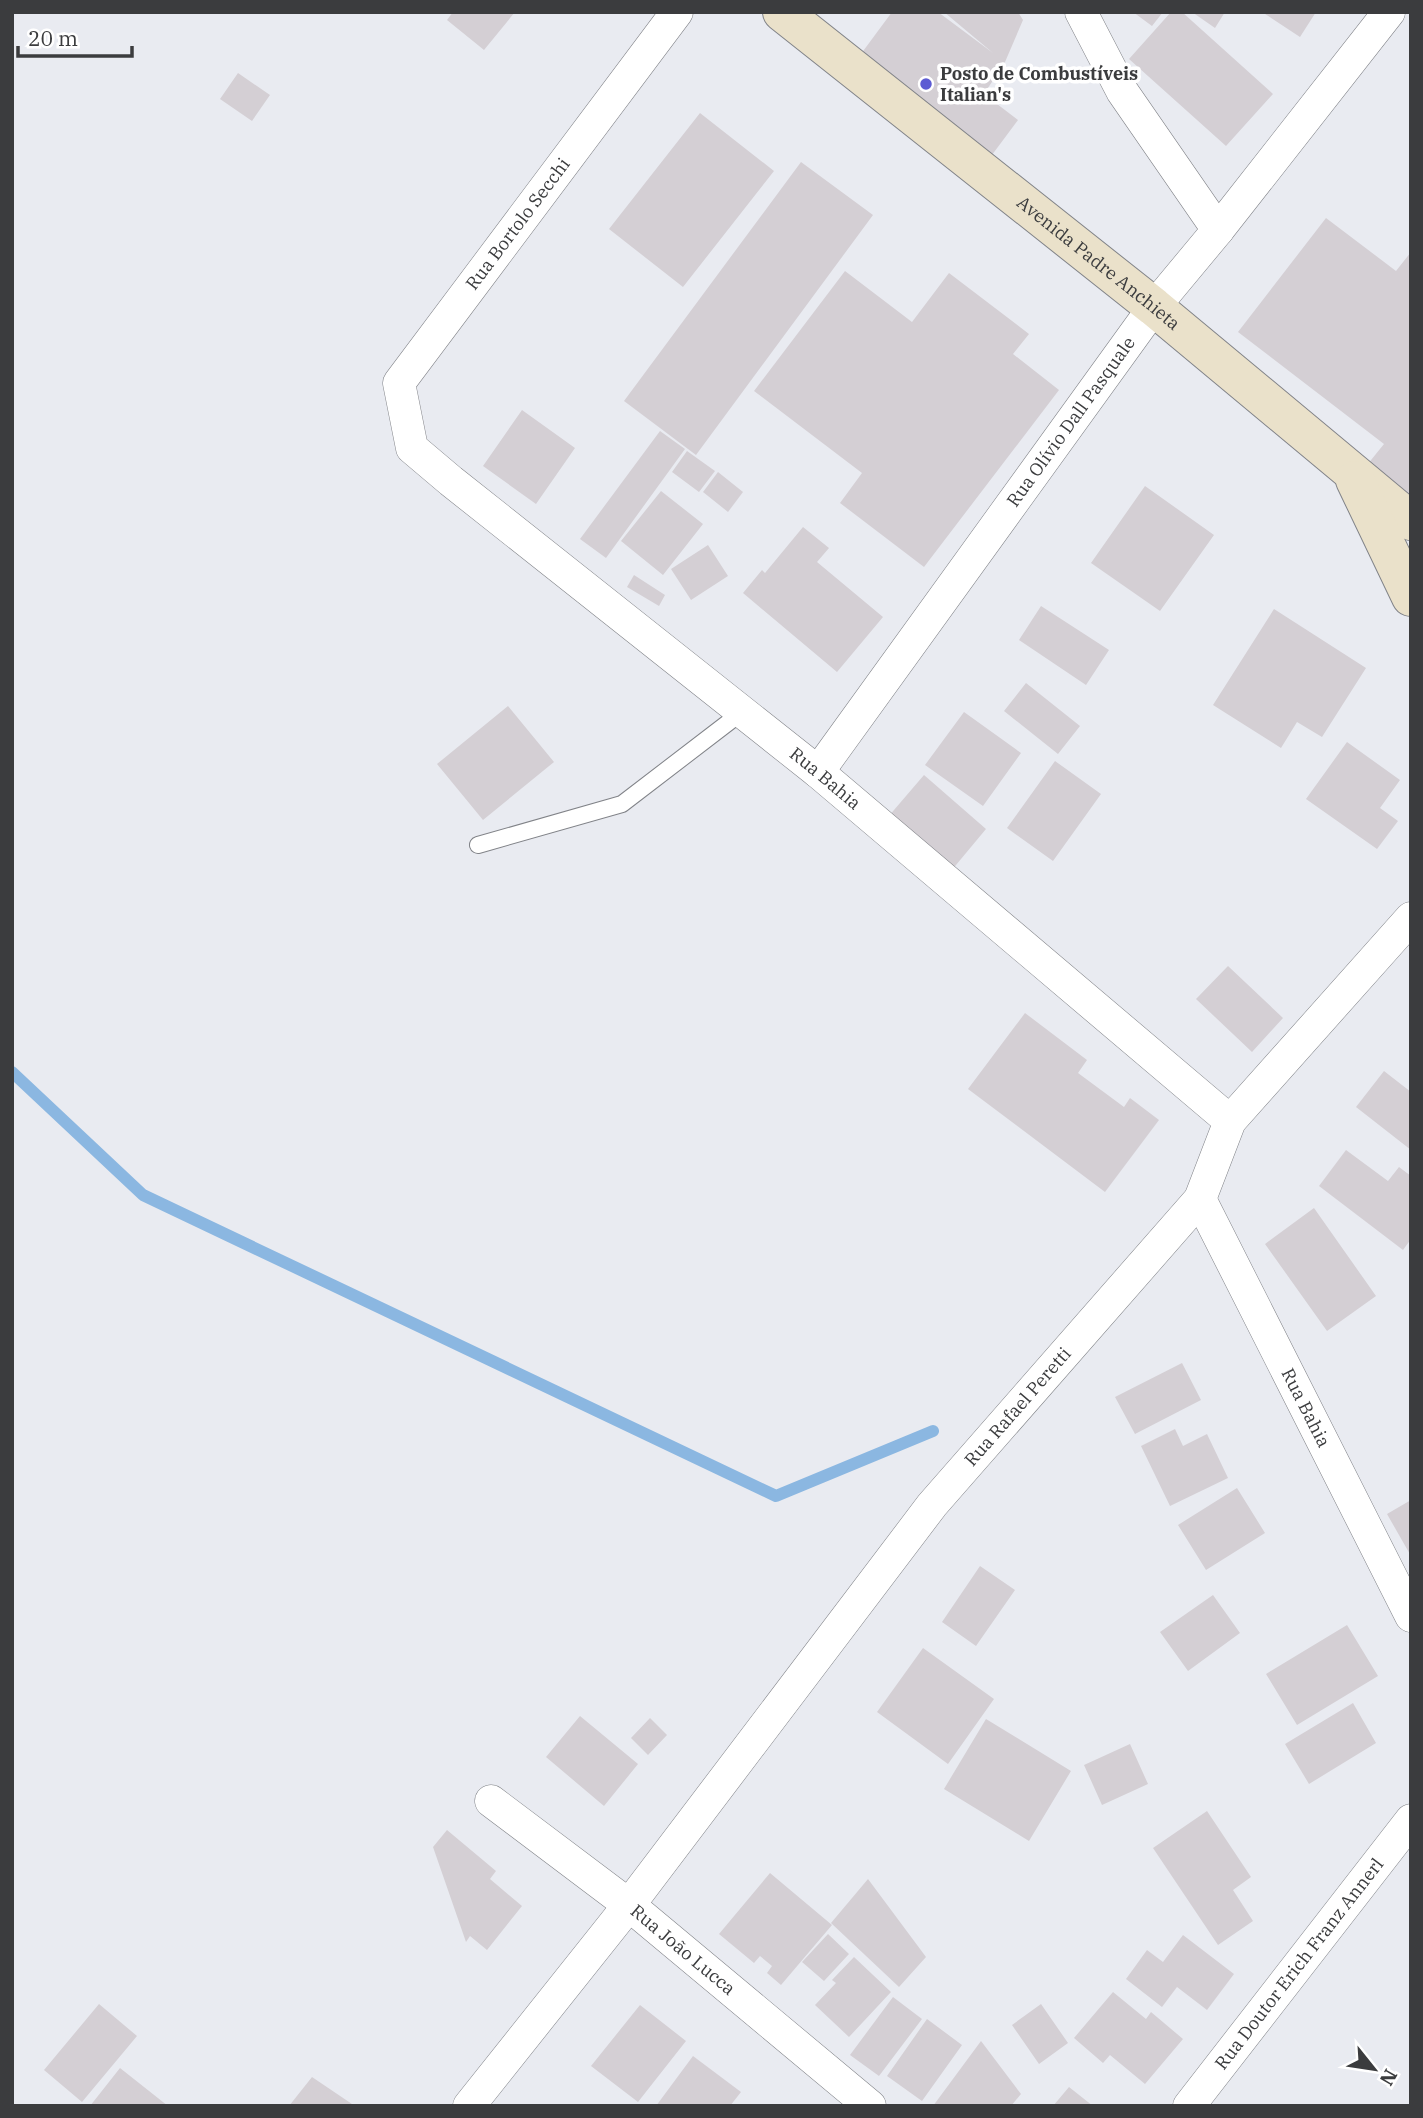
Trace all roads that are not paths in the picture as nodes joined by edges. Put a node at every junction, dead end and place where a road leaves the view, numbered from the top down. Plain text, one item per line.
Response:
1 (677, 12) edge
2 (782, 12) edge
3 (1081, 12) edge
4 (1389, 12) edge
5 (1219, 230) junction
6 (1154, 307) junction
7 (412, 448) joint
8 (1349, 468) junction
9 (1411, 520) edge
10 (1411, 597) edge
11 (742, 712) junction
12 (818, 772) junction
13 (478, 845) dead end
14 (1411, 918) edge
15 (1230, 1121) junction
16 (1200, 1199) junction
17 (1411, 1616) edge
18 (491, 1801) dead end
19 (1411, 1820) edge
20 (629, 1905) junction
21 (469, 2106) edge
22 (870, 2106) edge
23 (1189, 2106) edge

1 - 7 street, Rua Bortolo Secchi
2 - 6 street, Avenida Padre Anchieta
3 - 5 street
4 - 5 street, Rua Olívio Dall Pasquale
5 - 6 street, Rua Olívio Dall Pasquale
6 - 8 street, Avenida Padre Anchieta
6 - 12 street, Rua Olívio Dall Pasquale
7 - 11 street, Rua Bahia
8 - 9 street, Avenida Padre Anchieta
8 - 10 street
11 - 12 street, Rua Bahia
11 - 13 lane
12 - 15 street, Rua Bahia
14 - 15 street, Rua Rafael Peretti
15 - 16 street, Rua Rafael Peretti
16 - 17 street, Rua Bahia
16 - 20 street, Rua Rafael Peretti
18 - 20 street, Rua João Lucca
19 - 23 street, Rua Doutor Erich Franz Annerl
20 - 21 street, Rua Rafael Peretti
20 - 22 street, Rua João Lucca

